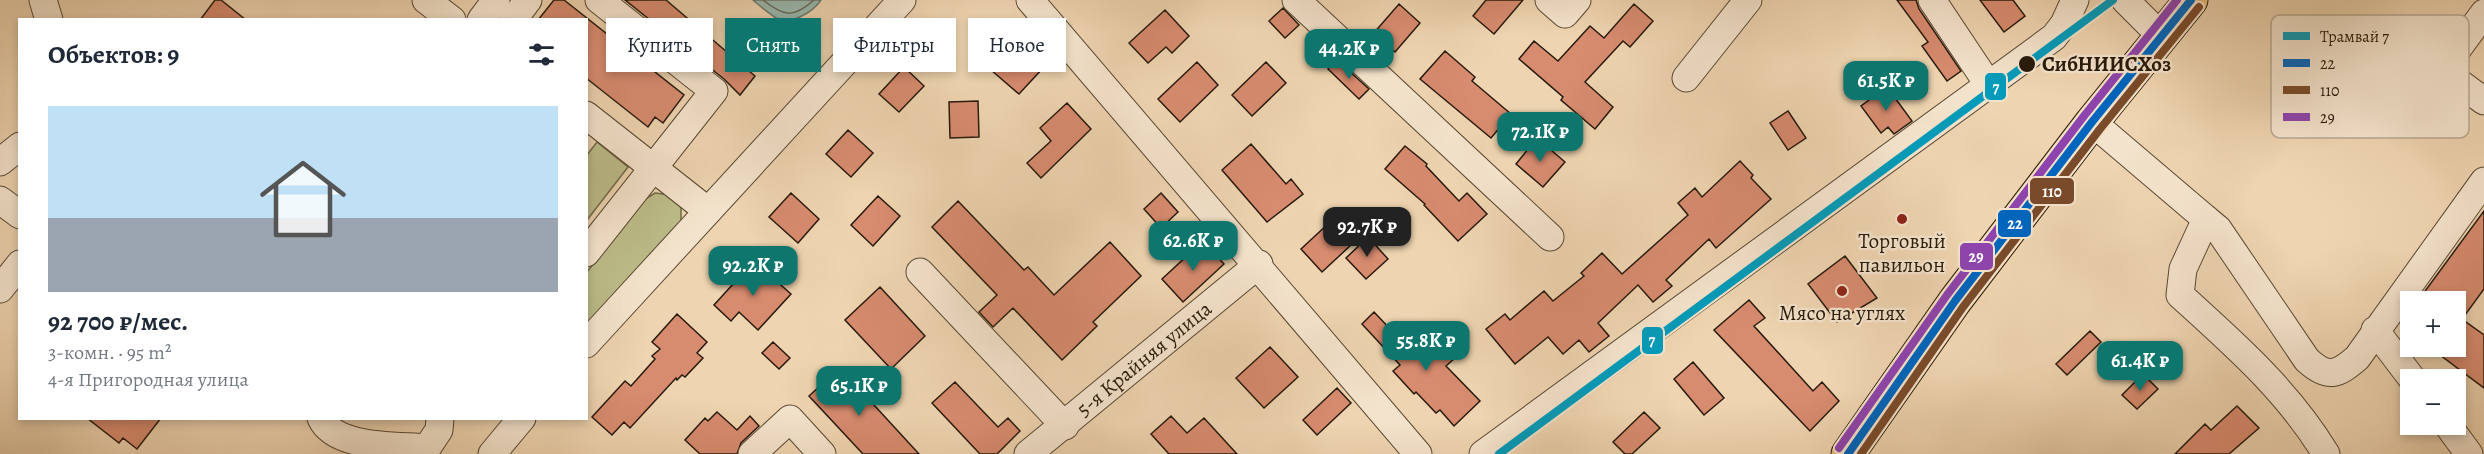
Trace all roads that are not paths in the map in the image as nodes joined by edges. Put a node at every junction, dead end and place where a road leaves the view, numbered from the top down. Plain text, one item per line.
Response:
1 (43, 0) edge
2 (426, 0) edge
3 (496, 0) edge
4 (528, 0) edge
5 (598, 0) edge
6 (902, 0) edge
7 (1030, 0) edge
8 (1296, 0) edge
9 (1748, 0) edge
10 (1932, 0) edge
11 (2075, 0) edge
12 (2125, 0) edge
13 (2191, 0) edge
14 (2484, 13) edge
15 (48, 18) edge
16 (447, 18) edge
17 (482, 18) edge
18 (514, 18) edge
19 (2469, 33) edge
20 (2162, 37) junction
21 (1686, 78) dead end
22 (1988, 84) junction
23 (2469, 90) edge
24 (2484, 101) edge
25 (588, 117) edge
26 (2092, 122) junction
27 (654, 168) junction
28 (2484, 181) edge
29 (0, 200) edge
30 (708, 211) junction
31 (18, 214) edge
32 (2206, 219) junction
33 (1550, 237) dead end
34 (588, 251) edge
35 (1259, 264) junction
36 (18, 266) edge
37 (920, 272) dead end
38 (0, 289) edge
39 (2375, 330) junction
40 (588, 342) edge
41 (2404, 369) edge
42 (323, 420) edge
43 (440, 420) edge
44 (520, 420) edge
45 (1065, 426) junction
46 (2455, 435) edge
47 (2316, 450) edge
48 (429, 451) edge
49 (492, 454) edge
50 (752, 454) edge
51 (822, 454) edge
52 (1028, 454) edge
53 (1418, 454) edge
54 (1483, 454) edge
55 (1848, 454) edge
56 (2469, 454) edge

1 - 15 street
2 - 16 street
3 - 17 street
4 - 18 street
5 - 27 street
6 - 30 street
7 - 35 street
8 - 33 street
9 - 21 street
10 - 22 street
11 - 22 street
12 - 20 street
13 - 20 main road
14 - 19 street
20 - 26 main road
22 - 54 street
23 - 24 street
25 - 27 street
26 - 32 street
26 - 55 main road
27 - 30 street
27 - 34 street
28 - 39 street
29 - 31 street
30 - 40 street
32 - 39 street
32 - 47 street
35 - 45 street, 5-я Крайняя улица
35 - 53 street
36 - 38 street
37 - 45 street
39 - 41 street
42 - 48 street
43 - 48 street
44 - 49 street
45 - 52 street, 5-я Крайняя улица
46 - 56 street
50 - 51 street

